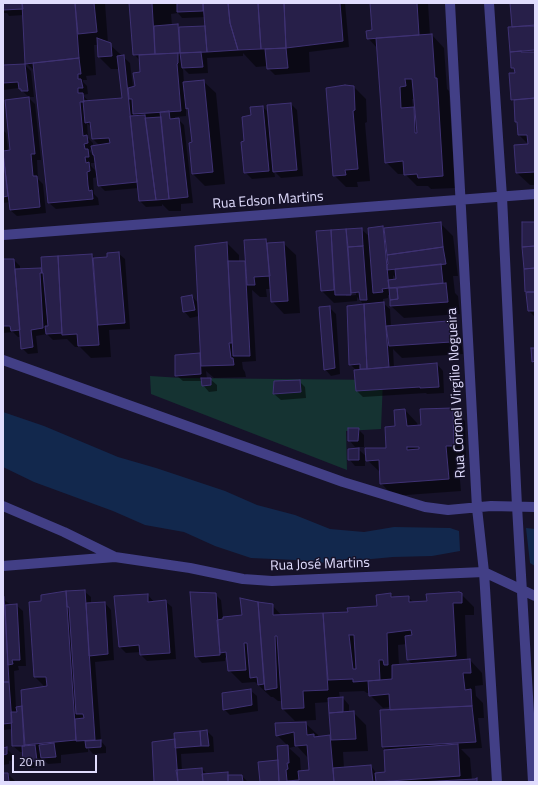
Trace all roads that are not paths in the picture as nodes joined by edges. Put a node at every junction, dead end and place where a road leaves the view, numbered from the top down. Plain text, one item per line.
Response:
1 (450, 3) edge
2 (489, 3) edge
3 (535, 194) edge
4 (502, 196) junction
5 (461, 200) junction
6 (3, 235) edge
7 (3, 360) edge
8 (3, 506) edge
9 (517, 506) junction
10 (535, 507) edge
11 (477, 508) junction
12 (115, 557) junction
13 (3, 566) edge
14 (484, 572) junction
15 (523, 591) junction
16 (535, 596) edge
17 (497, 782) edge
18 (533, 782) edge

1 - 5 street, Rua Coronel Virgílio Nogueira
2 - 4 street
3 - 4 street, Rua Edson Martins
4 - 5 street, Rua Edson Martins
4 - 9 street
5 - 6 street, Rua Edson Martins
5 - 11 street, Rua Coronel Virgílio Nogueira
7 - 11 street
8 - 12 street, Rua José Martins
9 - 10 street
9 - 11 street
9 - 15 street
11 - 14 street, Rua Coronel Virgílio Nogueira
12 - 13 street, Rua José Martins
12 - 14 street, Rua José Martins
14 - 15 street, Rua José Martins
14 - 17 street, Rua Coronel Virgílio Nogueira
15 - 16 street, Rua José Martins
15 - 18 street

